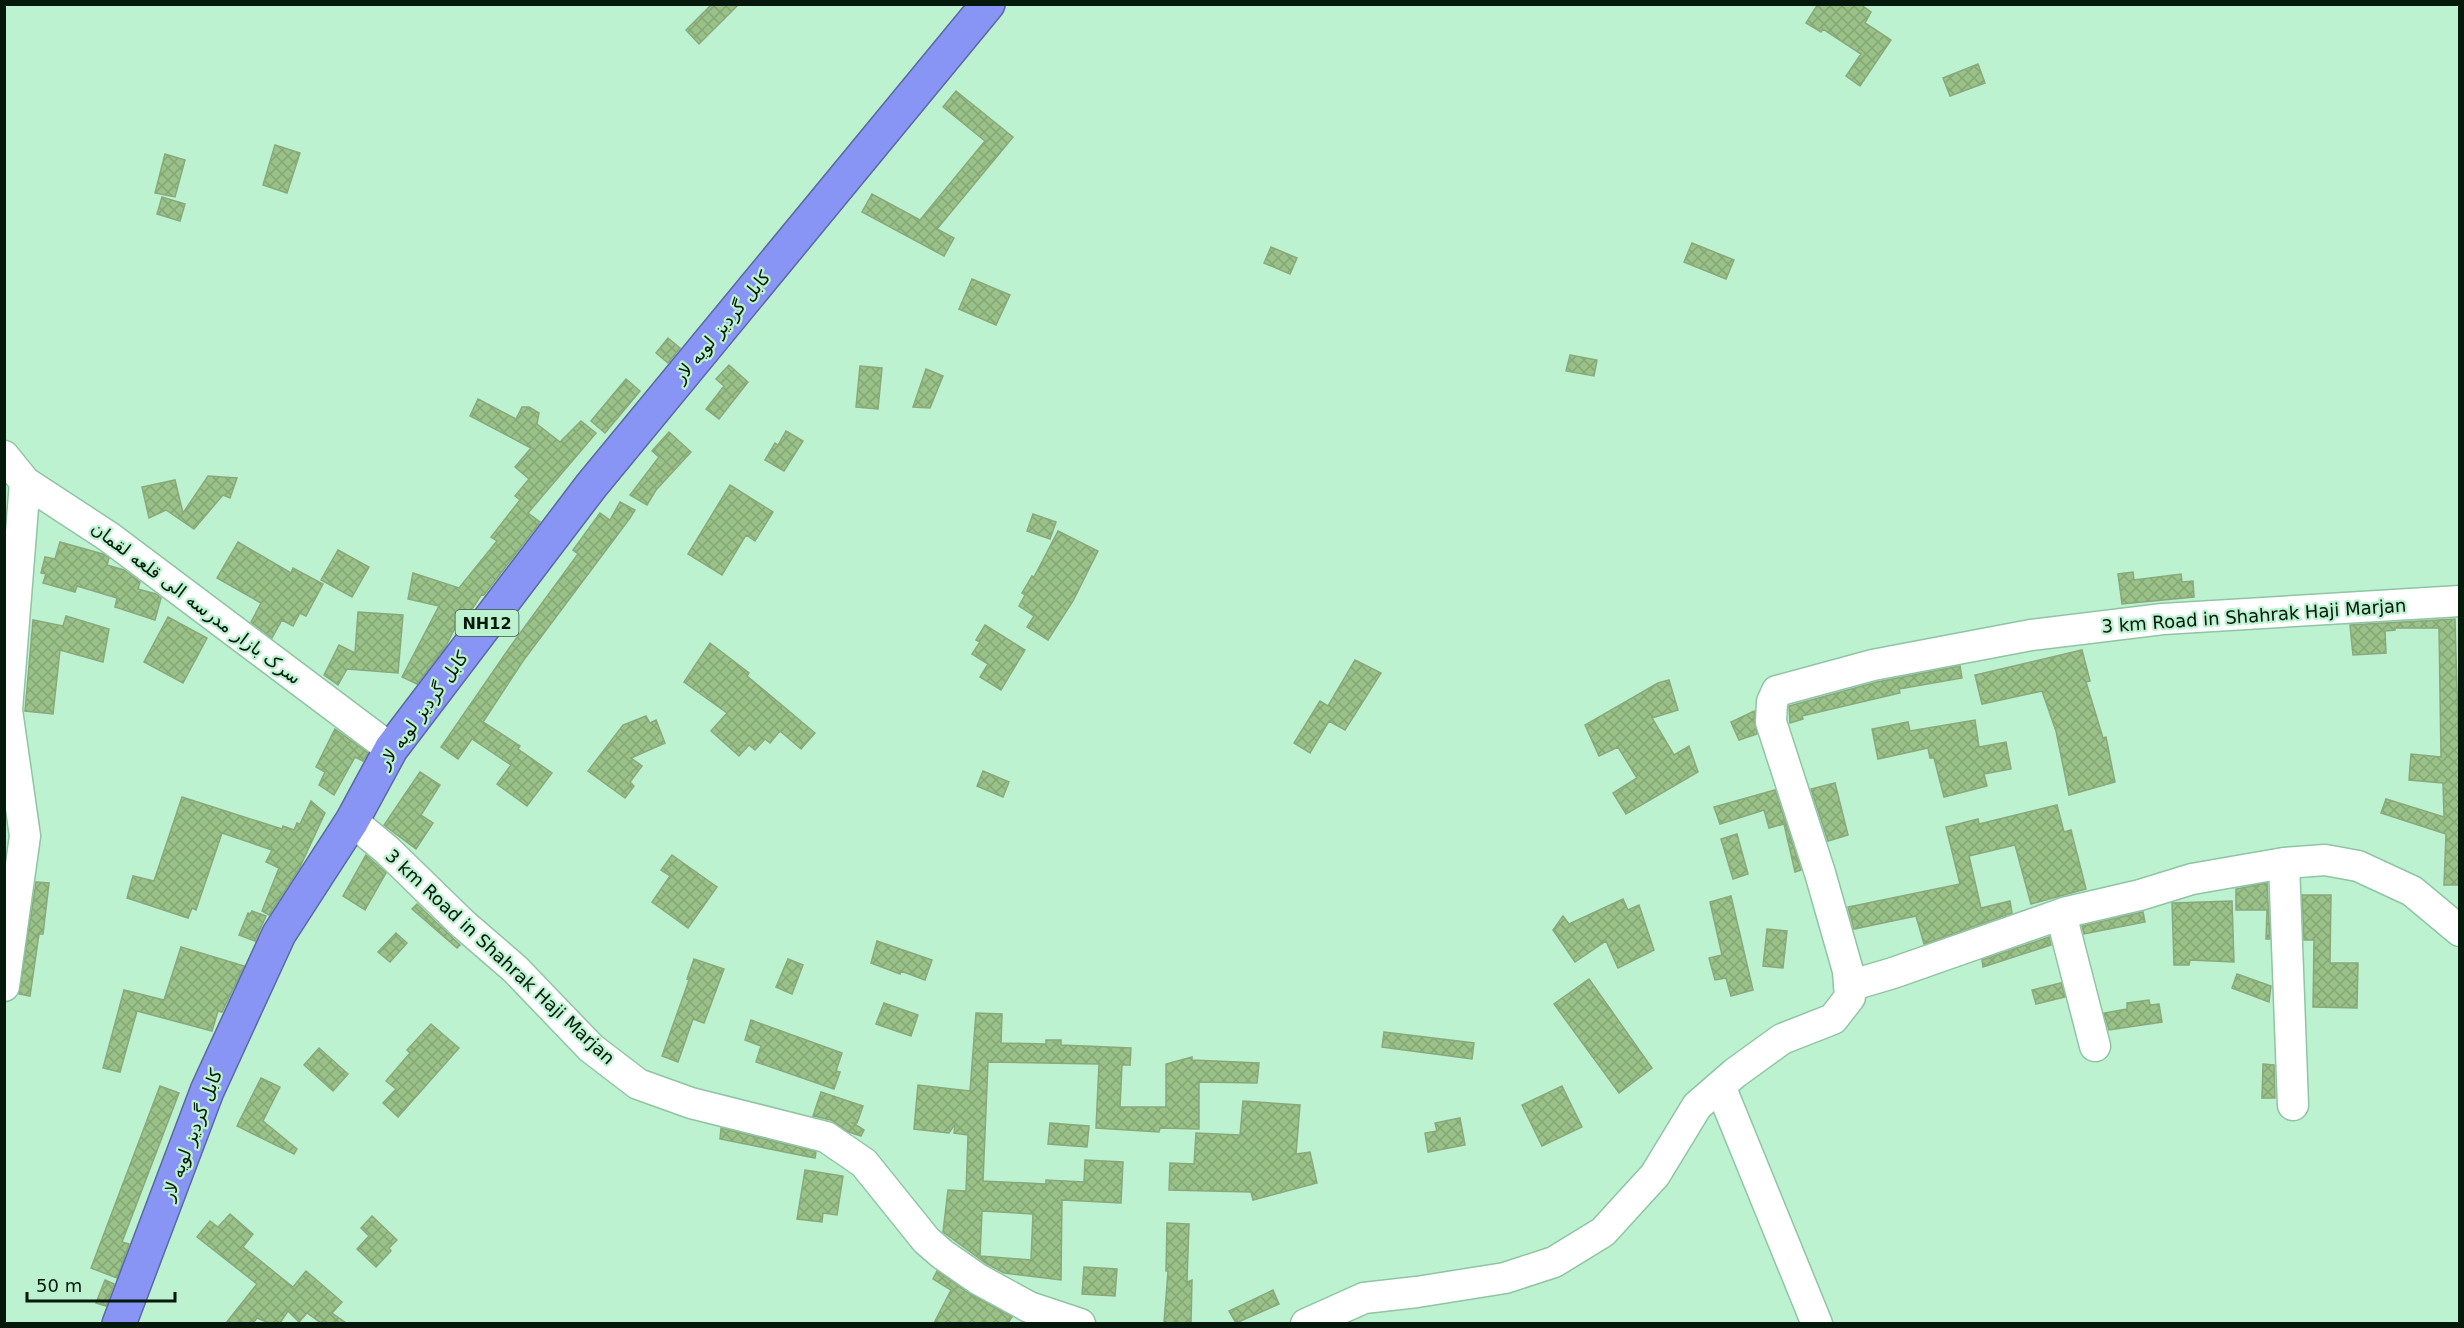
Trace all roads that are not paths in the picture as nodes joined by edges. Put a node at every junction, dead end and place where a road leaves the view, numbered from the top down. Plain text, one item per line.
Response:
1 (988, 4) edge
2 (4, 456) edge
3 (25, 482) junction
4 (2460, 601) edge
5 (391, 749) junction
6 (352, 821) junction
7 (2284, 863) junction
8 (2061, 914) junction
9 (2460, 931) edge
10 (4, 986) edge
11 (1849, 986) junction
12 (2095, 1046) dead end
13 (1720, 1086) junction
14 (2293, 1105) dead end
15 (119, 1323) edge
16 (1080, 1323) edge
17 (1306, 1323) edge
18 (1818, 1323) edge

1 - 5 highway, کابل گردیز لویه لار / NH12
2 - 3 street, سرک بازار مدرسه الی قلعه لقمان
3 - 5 street, سرک بازار مدرسه الی قلعه لقمان
3 - 10 street
4 - 11 street, 3 km Road in Shahrak Haji Marjan
5 - 6 highway, کابل گردیز لویه لار / NH12
6 - 15 highway, کابل گردیز لویه لار / NH12
6 - 16 street, 3 km Road in Shahrak Haji Marjan
7 - 8 street
7 - 9 street
7 - 14 street
8 - 11 street
8 - 12 street
11 - 13 street
13 - 17 street
13 - 18 street

